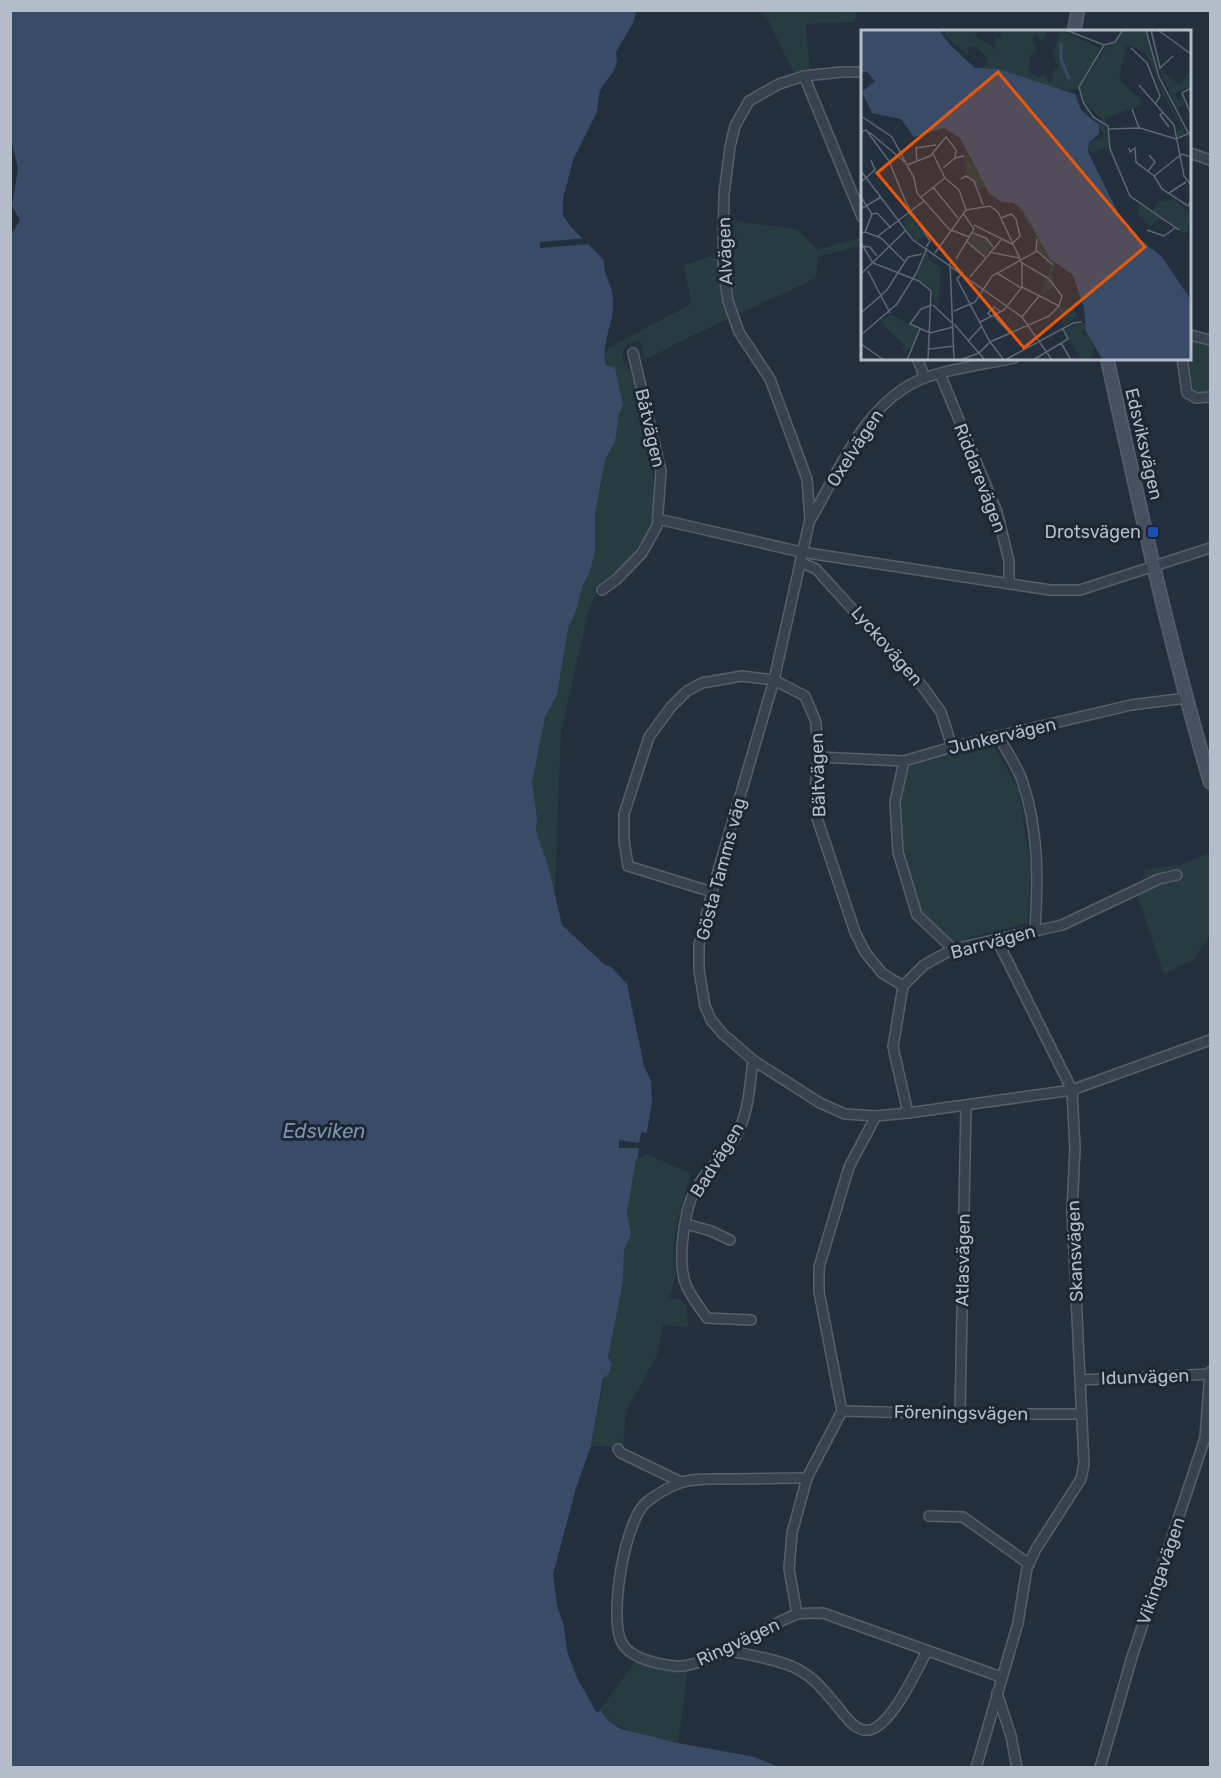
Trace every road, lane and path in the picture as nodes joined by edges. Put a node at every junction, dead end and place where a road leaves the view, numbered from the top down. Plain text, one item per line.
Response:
1 (1078, 10) edge
2 (1074, 30) edge
3 (861, 72) edge
4 (804, 76) junction
5 (1191, 153) edge
6 (1210, 160) edge
7 (861, 215) edge
8 (1191, 335) edge
9 (1210, 340) edge
10 (633, 353) dead end
11 (918, 360) edge
12 (1005, 360) edge
13 (1107, 360) edge
14 (1182, 360) edge
15 (940, 374) junction
16 (925, 378) junction
17 (1210, 397) edge
18 (658, 519) junction
19 (810, 519) junction
20 (1210, 548) edge
21 (802, 552) junction
22 (1153, 568) junction
23 (1009, 584) junction
24 (602, 590) dead end
25 (774, 680) junction
26 (1186, 698) junction
27 (999, 737) junction
28 (952, 747) junction
29 (818, 757) junction
30 (904, 761) junction
31 (1208, 763) edge
32 (1210, 782) edge
33 (1177, 875) dead end
34 (712, 892) junction
35 (1035, 930) junction
36 (998, 940) junction
37 (952, 949) junction
38 (903, 986) junction
39 (1210, 1040) edge
40 (753, 1060) junction
41 (1072, 1090) junction
42 (966, 1106) junction
43 (908, 1113) junction
44 (876, 1116) junction
45 (686, 1224) junction
46 (730, 1240) dead end
47 (751, 1320) dead end
48 (1210, 1373) edge
49 (1080, 1380) junction
50 (842, 1411) junction
51 (960, 1414) junction
52 (1080, 1414) junction
53 (618, 1449) dead end
54 (807, 1478) junction
55 (681, 1482) junction
56 (929, 1516) dead end
57 (1029, 1564) junction
58 (797, 1614) junction
59 (726, 1650) junction
60 (927, 1651) junction
61 (1001, 1677) junction
62 (997, 1693) junction
63 (976, 1767) edge
64 (1017, 1767) edge
65 (1100, 1767) edge

1 - 2 street
3 - 4 street, Alvägen
4 - 7 street
4 - 19 street, Alvägen
5 - 6 street
8 - 9 street
10 - 18 street, Båtvägen
11 - 16 street
12 - 15 street, Oxelvägen
13 - 22 street, Edsviksvägen
14 - 17 street
15 - 16 street, Oxelvägen
15 - 23 street, Riddarevägen
16 - 19 street, Oxelvägen
18 - 21 street
18 - 24 street, Båtvägen
19 - 21 street, Alvägen
20 - 22 street
21 - 23 street
21 - 25 street, Gösta Tamms väg
21 - 28 street, Lyckovägen
22 - 23 street
22 - 26 street, Edsviksvägen
25 - 29 street, Bältvägen
25 - 34 street, Gösta Tamms väg
25 - 34 street, Bältvägen
26 - 27 street, Junkervägen
26 - 31 street, Edsviksvägen
27 - 28 street, Junkervägen
27 - 35 street
28 - 30 street, Junkervägen
29 - 30 street, Junkervägen
29 - 38 street, Bältvägen
30 - 37 street
31 - 32 street, Edsviksvägen
33 - 35 street, Barrvägen
34 - 40 street, Gösta Tamms väg
35 - 36 street, Barrvägen
36 - 37 street, Barrvägen
36 - 41 street, Skansvägen
37 - 38 street, Barrvägen
38 - 43 street
39 - 41 street, Gösta Tamms väg
40 - 44 street, Gösta Tamms väg
40 - 45 street, Badvägen
41 - 42 street, Gösta Tamms väg
41 - 49 street, Skansvägen
42 - 43 street, Gösta Tamms väg
42 - 51 street, Atlasvägen
43 - 44 street, Gösta Tamms väg
44 - 50 street
45 - 46 street, Badvägen
45 - 47 street, Badvägen
48 - 49 street, Idunvägen
48 - 65 street, Vikingavägen
49 - 52 street, Skansvägen
50 - 51 street, Föreningsvägen
50 - 54 street
51 - 52 street, Föreningsvägen
52 - 57 street, Skansvägen
53 - 55 street
54 - 55 street, Ringvägen
54 - 58 street
55 - 59 street, Ringvägen
56 - 57 street
57 - 61 street, Skansvägen
58 - 59 street, Ringvägen
58 - 60 street, Ringvägen
59 - 60 street
60 - 61 street, Ringvägen
61 - 62 street, Skansvägen
62 - 63 street, Skansvägen
62 - 64 street

